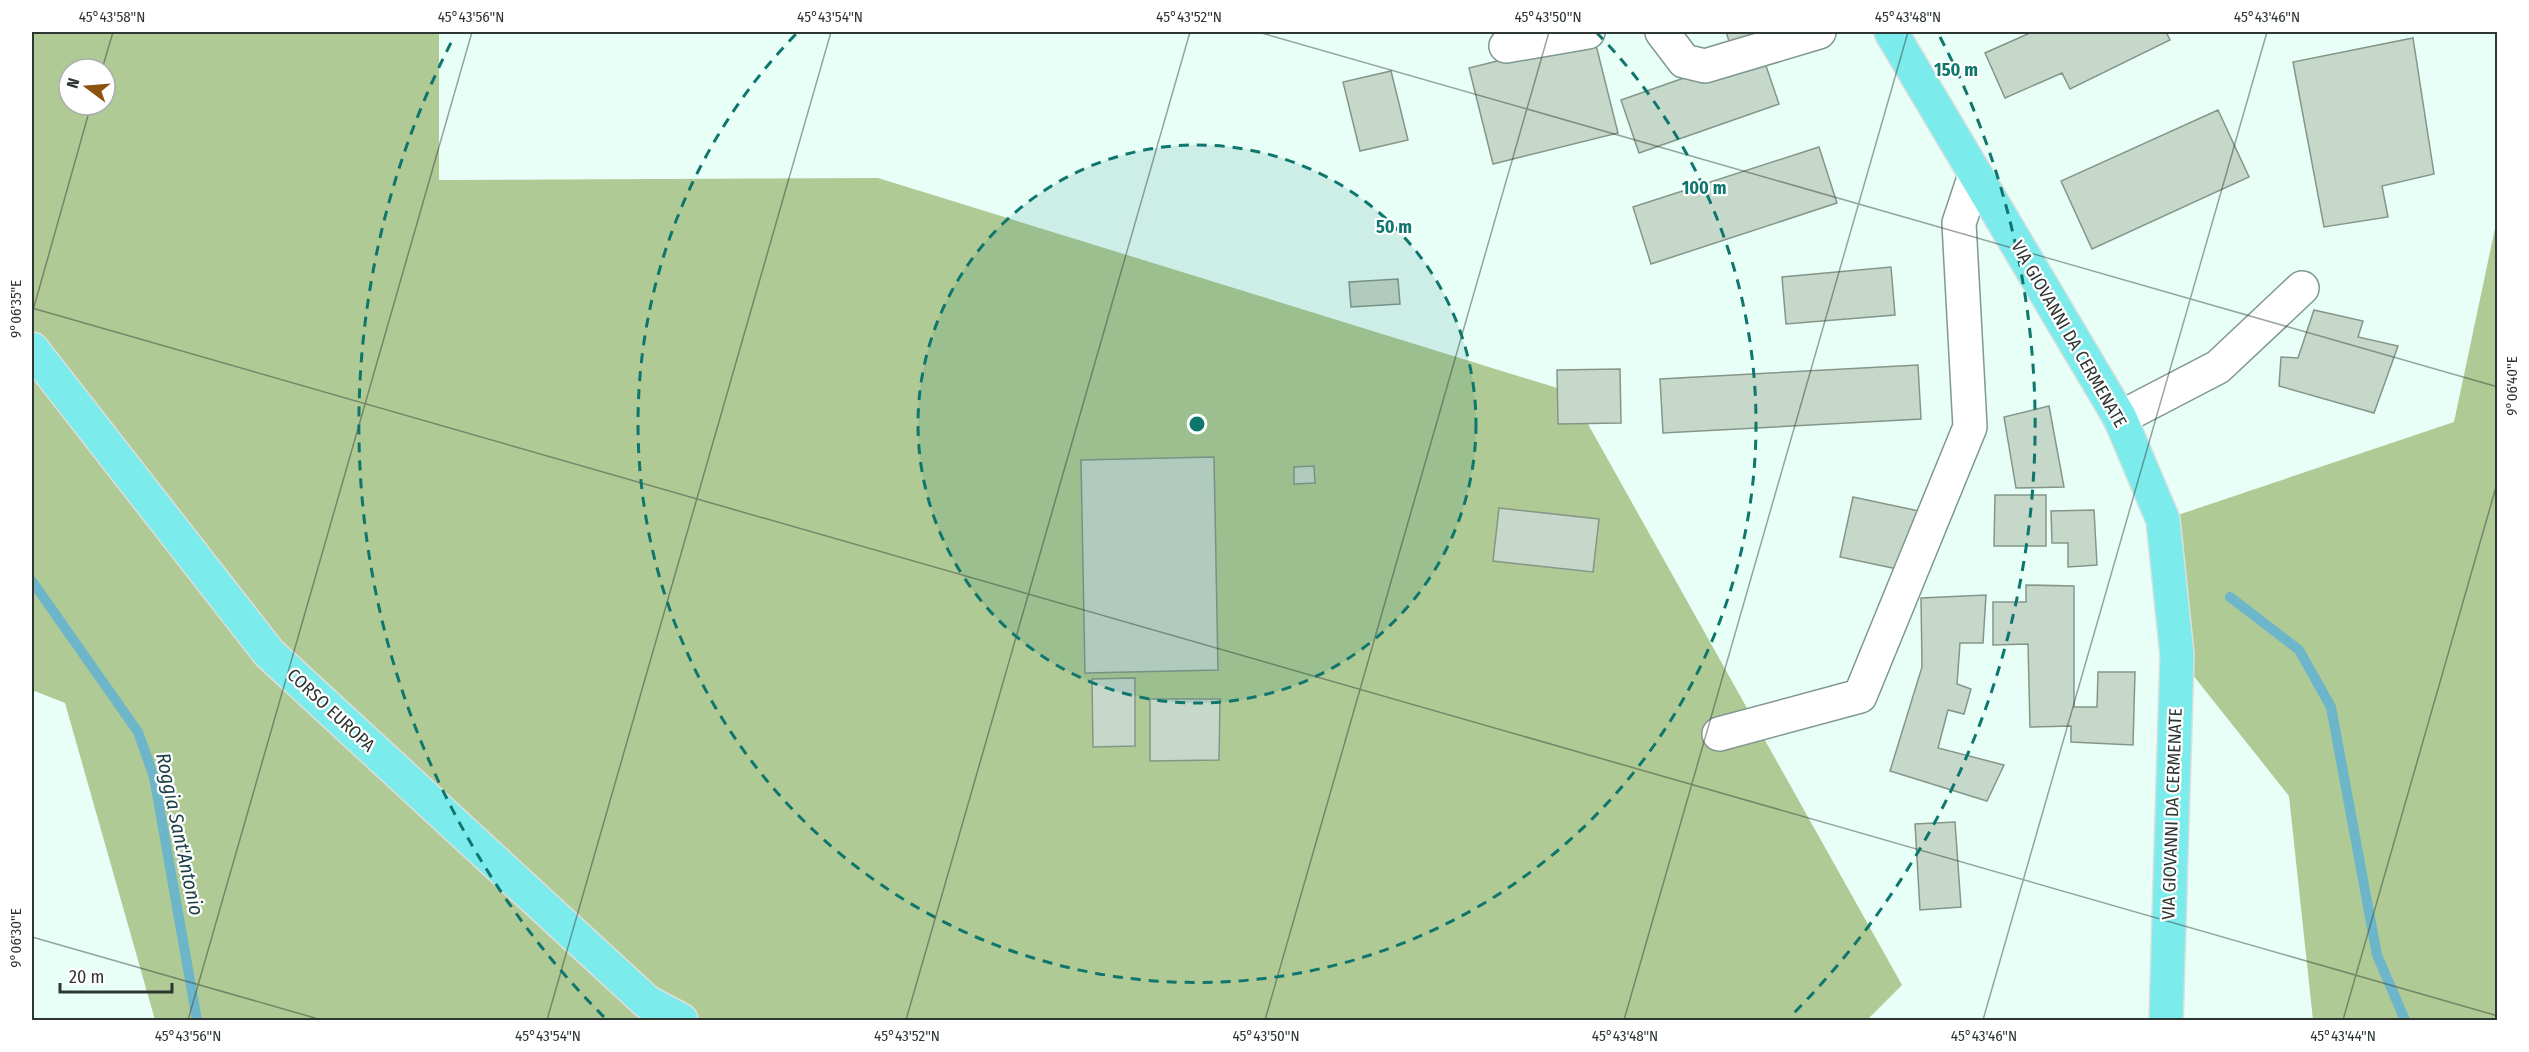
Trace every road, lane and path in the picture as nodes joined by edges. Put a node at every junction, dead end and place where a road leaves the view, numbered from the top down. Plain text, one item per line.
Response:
1 (1588, 32) edge
2 (1662, 32) edge
3 (1819, 32) edge
4 (1891, 32) edge
5 (1506, 46) dead end
6 (1975, 175) junction
7 (2302, 288) dead end
8 (32, 349) edge
9 (2120, 418) junction
10 (1719, 734) dead end
11 (681, 1020) edge
12 (2166, 1020) edge

1 - 5 street
2 - 3 street
4 - 6 main road, VIA GIOVANNI DA CERMENATE
6 - 9 main road, VIA GIOVANNI DA CERMENATE
6 - 10 street
7 - 9 street
8 - 11 main road, CORSO EUROPA
9 - 12 main road, VIA GIOVANNI DA CERMENATE

